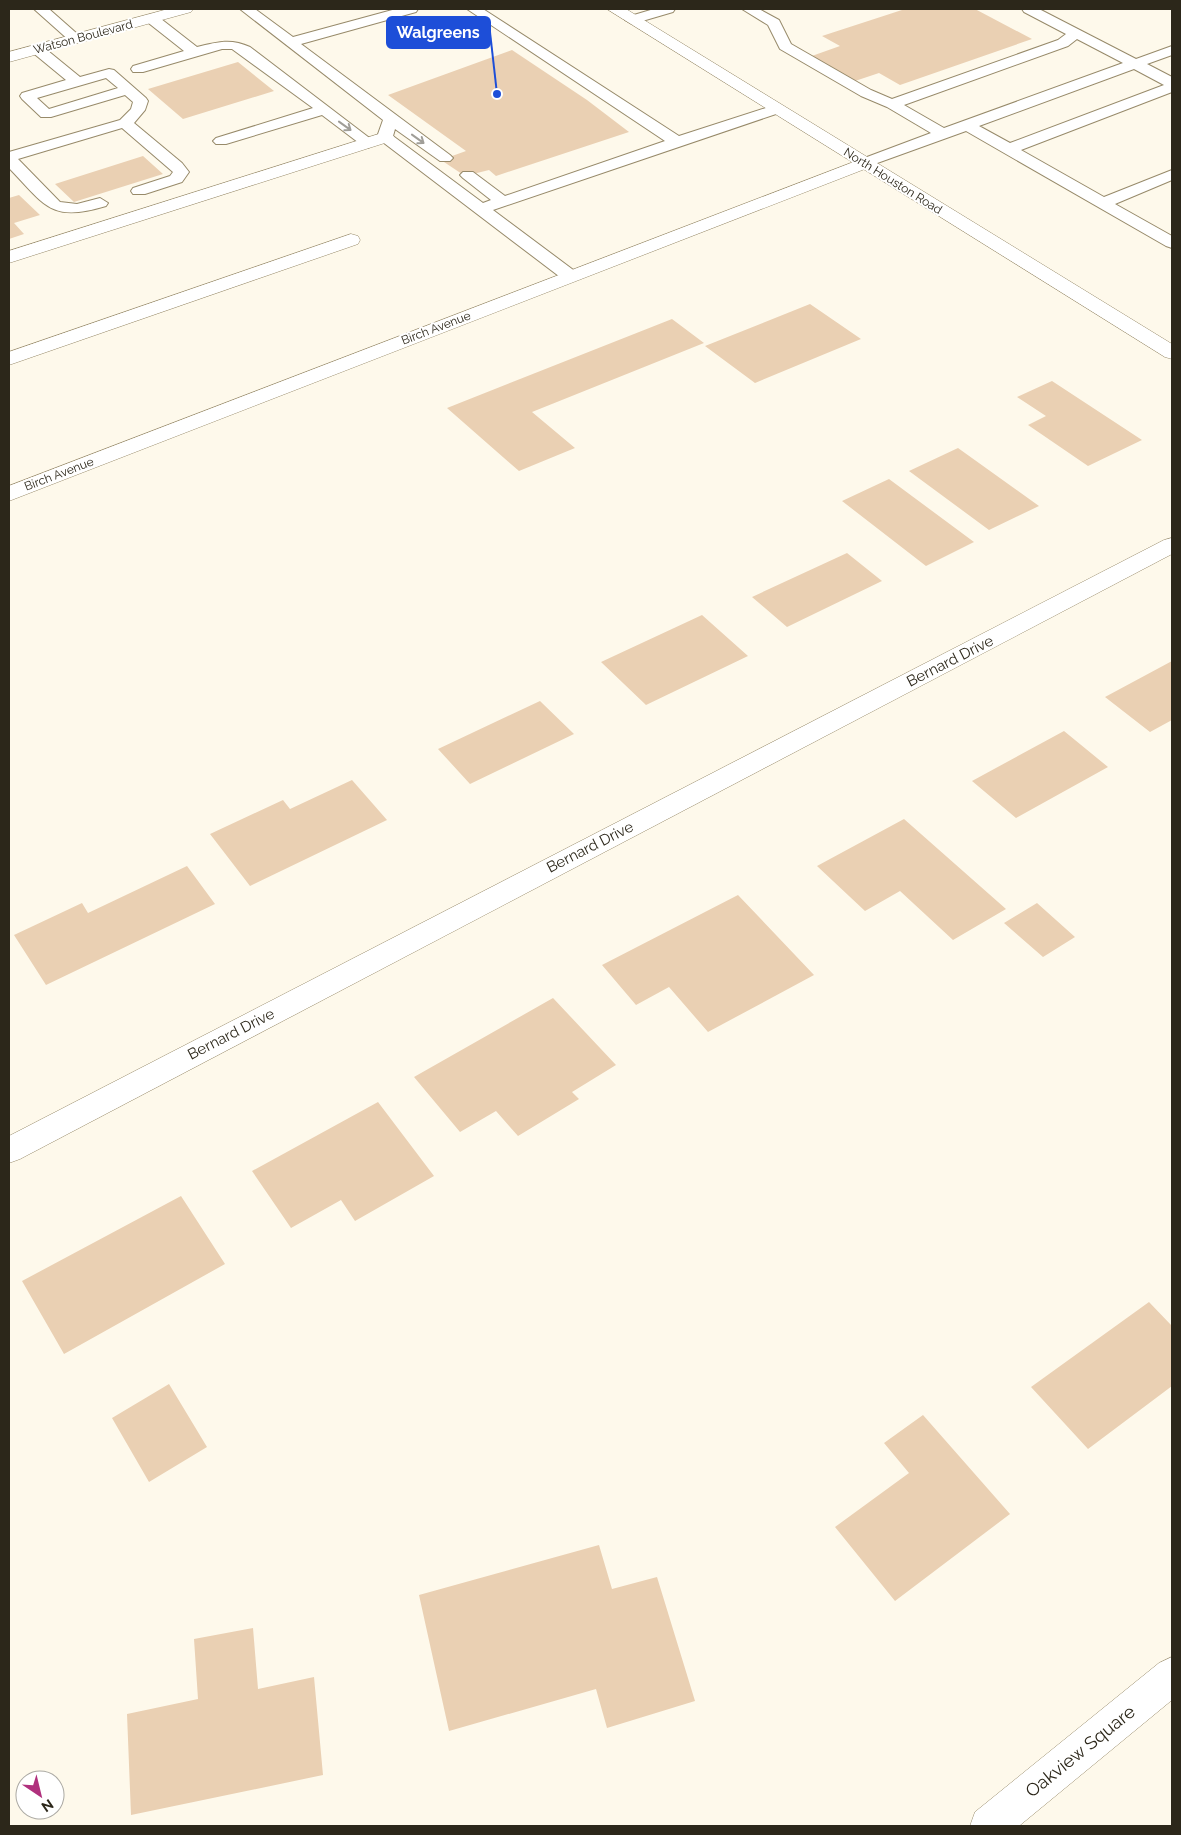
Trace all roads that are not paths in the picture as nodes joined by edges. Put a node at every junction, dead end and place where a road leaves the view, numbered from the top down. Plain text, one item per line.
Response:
1 (41, 9) edge
2 (247, 9) edge
3 (411, 9) edge
4 (474, 9) edge
5 (615, 9) edge
6 (668, 9) edge
7 (749, 9) edge
8 (1028, 9) edge
9 (178, 10) edge
10 (151, 18) junction
11 (632, 20) junction
12 (774, 23) junction
13 (1076, 33) junction
14 (799, 37) dead end
15 (76, 38) junction
16 (291, 42) junction
17 (37, 49) junction
18 (1172, 50) edge
19 (194, 52) junction
20 (9, 57) edge
21 (1135, 64) junction
22 (138, 69) dead end
23 (867, 77) dead end
24 (77, 82) junction
25 (1172, 83) edge
26 (1172, 87) edge
27 (128, 90) junction
28 (892, 104) junction
29 (777, 109) junction
30 (323, 110) junction
31 (391, 119) junction
32 (125, 123) junction
33 (967, 125) junction
34 (943, 134) junction
35 (385, 137) junction
36 (221, 141) dead end
37 (678, 142) junction
38 (368, 143) junction
39 (1008, 149) junction
40 (9, 158) edge
41 (445, 158) dead end
42 (864, 163) junction
43 (468, 175) dead end
44 (1172, 175) edge
45 (139, 191) dead end
46 (503, 202) junction
47 (100, 203) dead end
48 (1103, 203) junction
49 (481, 209) junction
50 (351, 240) dead end
51 (1172, 243) edge
52 (9, 257) edge
53 (570, 276) junction
54 (1172, 353) edge
55 (9, 359) edge
56 (9, 494) edge
57 (1172, 545) edge
58 (9, 1150) edge
59 (1172, 1676) edge
60 (989, 1826) edge

1 - 15 lane
2 - 16 lane
3 - 16 lane
4 - 37 lane
5 - 11 street, North Houston Road
6 - 11 lane
7 - 12 lane
8 - 13 lane
9 - 10 street, Watson Boulevard
10 - 15 street, Watson Boulevard
10 - 19 lane
11 - 29 street, North Houston Road
12 - 14 lane
12 - 28 lane
13 - 21 lane
13 - 28 lane
15 - 17 street, Watson Boulevard
16 - 31 lane
17 - 20 street, Watson Boulevard
17 - 24 lane
18 - 21 lane
19 - 22 lane
19 - 30 lane
21 - 25 lane
21 - 33 lane
23 - 28 lane
24 - 27 lane
24 - 27 lane
26 - 39 lane
27 - 32 lane
28 - 34 lane
29 - 37 lane
29 - 42 street, North Houston Road
30 - 36 lane
30 -> 38 lane
31 - 35 lane
31 -> 41 lane
32 - 40 lane
32 - 45 lane
33 - 34 lane
33 - 39 lane
34 - 42 lane
35 - 38 street
35 - 49 lane
37 - 46 lane
38 - 52 street
39 - 48 lane
40 - 47 lane
42 - 53 street, Birch Avenue
42 - 54 street, North Houston Road
43 - 46 lane
44 - 48 lane
46 - 49 lane
48 - 51 lane
49 - 53 lane
50 - 55 street
53 - 56 street, Birch Avenue
57 - 58 street, Bernard Drive
59 - 60 street, Oakview Square

